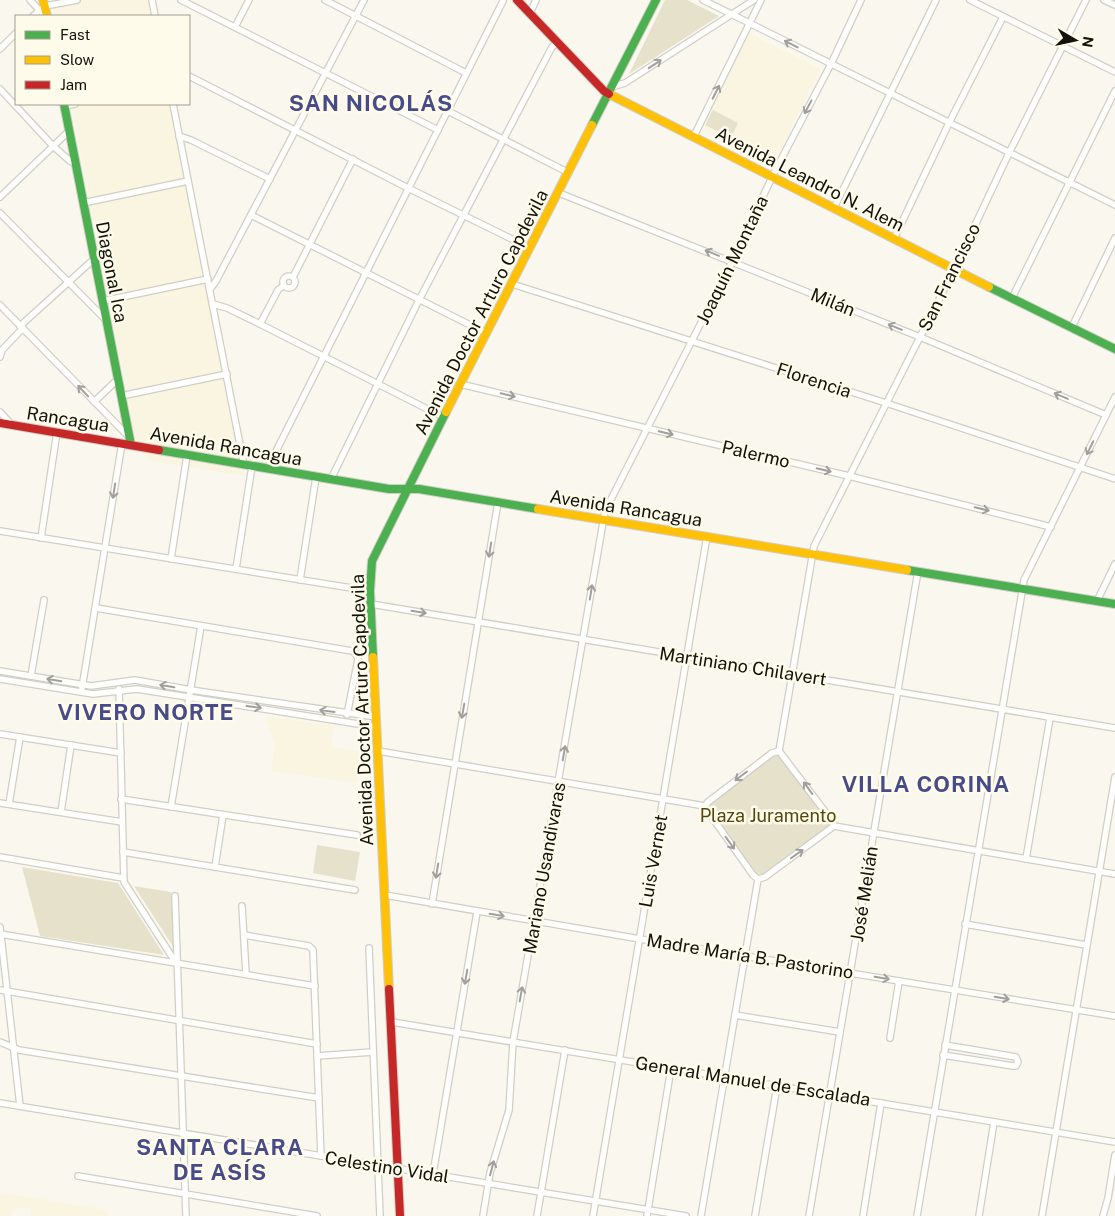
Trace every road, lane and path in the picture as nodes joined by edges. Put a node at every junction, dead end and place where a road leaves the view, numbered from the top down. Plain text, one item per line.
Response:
1 (30, 0) edge
2 (77, 0) edge
3 (152, 0) edge
4 (181, 0) edge
5 (249, 0) edge
6 (325, 0) edge
7 (364, 0) edge
8 (517, 0) edge
9 (536, 0) edge
10 (656, 0) edge
11 (703, 0) edge
12 (754, 0) edge
13 (761, 0) edge
14 (861, 0) edge
15 (936, 0) edge
16 (970, 0) edge
17 (1086, 0) edge
18 (1104, 0) edge
19 (503, 1) dead end
20 (192, 2) edge
21 (42, 5) edge
22 (1115, 5) edge
23 (530, 14) junction
24 (34, 15) edge
25 (155, 15) edge
26 (732, 15) junction
27 (355, 16) junction
28 (1003, 17) junction
29 (750, 24) junction
30 (235, 27) junction
31 (15, 34) edge
32 (557, 42) junction
33 (1062, 46) junction
34 (0, 49) edge
35 (831, 64) junction
36 (1115, 72) edge
37 (325, 73) junction
38 (466, 73) junction
39 (190, 77) edge
40 (0, 89) edge
41 (610, 90) junction
42 (1115, 91) edge
43 (890, 93) junction
44 (64, 105) edge
45 (172, 105) edge
46 (448, 111) junction
47 (949, 123) junction
48 (295, 130) junction
49 (438, 130) junction
50 (69, 131) junction
51 (179, 136) junction
52 (694, 136) junction
53 (504, 140) junction
54 (53, 146) junction
55 (1009, 153) junction
56 (353, 159) junction
57 (76, 164) junction
58 (569, 173) junction
59 (773, 176) junction
60 (270, 179) junction
61 (188, 181) junction
62 (1069, 182) junction
63 (408, 188) junction
64 (559, 193) junction
65 (0, 198) edge
66 (83, 203) junction
67 (1115, 205) edge
68 (834, 208) junction
69 (0, 213) edge
70 (251, 214) junction
71 (464, 215) junction
72 (1115, 238) edge
73 (894, 239) junction
74 (310, 244) junction
75 (530, 248) junction
76 (94, 259) junction
77 (732, 262) junction
78 (954, 270) junction
79 (366, 273) junction
80 (208, 279) junction
81 (68, 283) junction
82 (512, 284) junction
83 (210, 289) junction
84 (1012, 298) junction
85 (419, 300) junction
86 (103, 301) junction
87 (213, 304) junction
88 (0, 305) edge
89 (107, 321) junction
90 (260, 324) junction
91 (22, 327) junction
92 (1072, 327) junction
93 (486, 334) junction
94 (920, 337) junction
95 (691, 341) junction
96 (1115, 349) edge
97 (0, 357) edge
98 (324, 357) junction
99 (227, 374) junction
100 (118, 379) junction
101 (460, 384) junction
102 (378, 385) junction
103 (122, 396) junction
104 (1115, 397) edge
105 (94, 402) junction
106 (886, 403) junction
107 (0, 412) edge
108 (1106, 415) junction
109 (443, 417) junction
110 (0, 423) edge
111 (13, 425) junction
112 (646, 428) junction
113 (57, 432) junction
114 (131, 441) junction
115 (122, 443) junction
116 (187, 455) junction
117 (248, 465) junction
118 (1080, 467) junction
119 (267, 468) junction
120 (849, 476) junction
121 (316, 477) junction
122 (331, 479) junction
123 (1115, 479) edge
124 (407, 488) junction
125 (498, 502) junction
126 (603, 520) junction
127 (1051, 526) junction
128 (0, 531) edge
129 (707, 536) junction
130 (41, 538) junction
131 (105, 548) junction
132 (812, 554) junction
133 (170, 559) junction
134 (1115, 564) edge
135 (236, 569) junction
136 (918, 571) junction
137 (300, 580) junction
138 (1022, 589) junction
139 (370, 591) junction
140 (44, 600) dead end
141 (1097, 601) junction
142 (371, 604) junction
143 (1115, 604) edge
144 (96, 608) junction
145 (479, 622) junction
146 (201, 626) junction
147 (583, 639) junction
148 (687, 657) junction
149 (0, 671) edge
150 (793, 674) junction
151 (31, 676) junction
152 (0, 679) edge
153 (119, 682) junction
154 (82, 684) junction
155 (119, 690) junction
156 (191, 690) junction
157 (81, 692) junction
158 (898, 692) junction
159 (189, 698) junction
160 (1002, 709) junction
161 (348, 714) junction
162 (376, 717) junction
163 (1050, 718) junction
164 (346, 721) junction
165 (377, 726) junction
166 (1115, 728) edge
167 (0, 734) edge
168 (20, 737) junction
169 (72, 745) junction
170 (378, 751) junction
171 (779, 751) junction
172 (121, 753) junction
173 (454, 763) junction
174 (1115, 777) edge
175 (559, 781) junction
176 (663, 798) junction
177 (121, 799) junction
178 (0, 803) edge
179 (9, 804) junction
180 (705, 806) junction
181 (171, 807) junction
182 (61, 812) junction
183 (223, 815) junction
184 (122, 822) junction
185 (834, 826) junction
186 (874, 833) junction
187 (357, 836) dead end
188 (978, 851) junction
189 (123, 852) junction
190 (0, 858) edge
191 (1026, 859) junction
192 (215, 867) junction
193 (1099, 872) junction
194 (1115, 874) edge
195 (123, 878) junction
196 (758, 879) junction
197 (355, 890) dead end
198 (385, 895) junction
199 (175, 896) dead end
200 (432, 904) junction
201 (242, 906) dead end
202 (477, 912) junction
203 (535, 921) junction
204 (965, 924) junction
205 (0, 926) edge
206 (0, 934) edge
207 (244, 935) junction
208 (640, 939) junction
209 (1086, 945) junction
210 (369, 948) dead end
211 (745, 956) junction
212 (177, 963) junction
213 (851, 972) junction
214 (246, 974) junction
215 (899, 981) junction
216 (315, 986) junction
217 (954, 990) junction
218 (3, 991) edge
219 (1076, 1010) junction
220 (735, 1015) junction
221 (1115, 1016) edge
222 (180, 1022) junction
223 (392, 1022) junction
224 (840, 1032) junction
225 (457, 1033) junction
226 (890, 1038) dead end
227 (0, 1042) edge
228 (513, 1042) junction
229 (317, 1044) junction
230 (945, 1045) junction
231 (13, 1048) junction
232 (565, 1050) junction
233 (373, 1052) junction
234 (943, 1055) junction
235 (317, 1056) junction
236 (620, 1059) junction
237 (671, 1068) junction
238 (181, 1077) junction
239 (725, 1077) junction
240 (777, 1086) junction
241 (830, 1095) junction
242 (318, 1098) junction
243 (0, 1103) edge
244 (881, 1103) junction
245 (20, 1106) junction
246 (934, 1112) junction
247 (994, 1122) junction
248 (1056, 1133) junction
249 (183, 1134) junction
250 (1115, 1142) edge
251 (1115, 1154) edge
252 (321, 1156) junction
253 (378, 1166) junction
254 (398, 1169) junction
255 (433, 1174) junction
256 (78, 1176) dead end
257 (488, 1184) junction
258 (541, 1192) junction
259 (186, 1194) junction
260 (1108, 1198) junction
261 (1115, 1199) edge
262 (595, 1201) junction
263 (647, 1213) edge
264 (186, 1216) edge
265 (318, 1216) edge
266 (380, 1216) edge
267 (400, 1216) edge
268 (483, 1216) edge
269 (537, 1216) edge
270 (593, 1216) edge
271 (686, 1216) edge
272 (701, 1216) edge
273 (755, 1216) edge
274 (809, 1216) edge
275 (863, 1216) edge
276 (917, 1216) edge
277 (979, 1216) edge
278 (1042, 1216) edge
279 (1103, 1216) edge

1 - 21 street
2 - 21 street
3 - 25 street
4 - 20 street
5 - 30 street
6 - 27 street
7 - 27 street
8 - 23 main road, Avenida Leandro N. Alem
9 - 23 street
10 - 41 main road, Avenida Doctor Arturo Capdevila
11 - 26 street
12 - 26 street
13 - 29 street
14 - 35 street, Joaquín Montaña
15 - 43 street
16 - 28 street
17 - 33 street, San Francisco
18 - 22 street
19 - 38 street
20 - 30 street
21 - 24 street
23 - 32 main road, Avenida Leandro N. Alem
26 - 29 street
41 -> 26 street
27 - 37 street
27 - 38 street
28 - 33 street
28 - 47 street
35 -> 29 street
52 -> 29 street
30 - 37 street
31 - 34 street
32 - 41 main road, Avenida Leandro N. Alem
32 - 53 street
33 - 36 street
33 - 55 street, San Francisco
35 - 43 street
35 -> 59 street, Joaquín Montaña
37 - 48 street
37 - 49 street
38 - 46 street
39 - 48 street
40 - 54 street
41 - 52 main road, Avenida Leandro N. Alem
41 - 58 main road, Avenida Doctor Arturo Capdevila
42 - 62 street
43 - 47 street
43 - 68 street
44 - 50 main road, Diagonal Ica
45 - 51 street
46 - 49 street
46 - 53 street
47 - 55 street
47 - 73 street
48 - 56 street
48 - 60 street
49 - 63 street
50 - 54 street
50 - 57 main road, Diagonal Ica
51 - 60 street
51 - 61 street
52 - 59 main road, Avenida Leandro N. Alem
53 - 58 street
53 - 71 street
54 - 57 street
54 - 65 street
55 - 62 street
55 - 78 street, San Francisco
56 - 63 street
56 - 74 street
57 - 66 main road, Diagonal Ica
58 - 64 main road, Avenida Doctor Arturo Capdevila
59 - 68 main road, Avenida Leandro N. Alem
59 - 77 street, Joaquín Montaña
60 - 70 street
61 - 66 street
61 - 80 street
62 - 67 street
62 - 84 street
63 - 71 street
63 - 79 street
64 - 75 main road, Avenida Doctor Arturo Capdevila
77 -> 64 street, Milán
66 - 76 main road, Diagonal Ica
68 - 73 main road, Avenida Leandro N. Alem
69 - 81 street
70 - 74 street
70 - 83 street
71 - 75 street
71 - 85 street
72 - 92 street
73 - 78 main road, Avenida Leandro N. Alem
74 - 79 street
74 - 90 street
75 - 82 main road, Avenida Doctor Arturo Capdevila
76 - 81 street
76 - 86 main road, Diagonal Ica
94 -> 77 street, Milán
77 - 95 street, Joaquín Montaña
78 - 84 main road, Avenida Leandro N. Alem
78 - 94 street, San Francisco
79 - 85 street
79 - 98 street
80 - 83 street
80 - 86 street
81 - 89 street
81 - 91 street
82 - 93 main road, Avenida Doctor Arturo Capdevila
82 - 95 street, Florencia
83 - 87 street
84 - 92 main road, Avenida Leandro N. Alem
85 - 93 street
85 - 102 street
86 - 89 main road, Diagonal Ica
87 - 90 street
87 - 99 street
88 - 91 street
89 - 100 main road, Diagonal Ica
90 - 98 street
91 - 97 street
105 -> 91 street
92 - 96 main road, Avenida Leandro N. Alem
93 - 101 main road, Avenida Doctor Arturo Capdevila
94 - 106 street, San Francisco
108 -> 94 street, Milán
95 - 106 street, Florencia
95 - 112 street, Joaquín Montaña
98 - 102 street
98 - 119 street
99 - 103 street
99 - 117 street
100 - 103 main road, Diagonal Ica
100 - 105 street
101 - 109 main road, Avenida Doctor Arturo Capdevila
101 -> 112 street, Palermo
102 - 109 street
102 - 122 street
103 - 114 main road, Diagonal Ica
104 - 108 street
105 - 114 street
106 - 118 street, Florencia
106 - 120 street, San Francisco
107 - 111 street
108 -> 118 street
109 - 124 main road, Avenida Doctor Arturo Capdevila
110 - 111 main road, Rancagua
111 - 113 main road, Rancagua
112 -> 120 street, Palermo
112 - 126 street, Joaquín Montaña
113 - 115 main road, Rancagua
113 - 130 street
114 - 115 main road, Rancagua
114 - 116 main road, Avenida Rancagua
115 -> 131 street
116 - 117 main road, Avenida Rancagua
116 - 133 street
117 - 119 main road, Avenida Rancagua
117 - 135 street
118 - 123 street, Florencia
118 - 127 street
119 - 121 main road, Avenida Rancagua
120 -> 127 street, Palermo
120 - 132 street, San Francisco
121 - 122 main road, Avenida Rancagua
121 - 137 street
122 - 124 main road, Avenida Rancagua
124 - 125 main road, Avenida Rancagua
124 - 139 main road, Avenida Doctor Arturo Capdevila
125 - 126 main road, Avenida Rancagua
125 -> 145 street
126 - 129 main road, Avenida Rancagua
147 -> 126 street, Mariano Usandivaras
127 - 138 street
128 - 130 street
129 - 132 main road, Avenida Rancagua
129 - 148 street, Luis Vernet
130 - 131 street
131 - 133 street
131 - 144 street
132 - 136 main road, Avenida Rancagua
132 - 150 street, San Francisco
133 - 135 street
134 - 141 street
135 - 137 street
136 - 138 main road, Avenida Rancagua
136 - 158 street, José Melián
137 - 139 street
138 - 141 main road, Avenida Rancagua
138 - 160 street
139 - 142 main road, Avenida Doctor Arturo Capdevila
140 - 151 street
141 - 143 main road, Avenida Rancagua
142 -> 145 street, Martiniano Chilavert
142 - 162 main road, Avenida Doctor Arturo Capdevila
144 - 146 street
144 - 154 street
145 - 147 street, Martiniano Chilavert
145 -> 173 street
146 - 156 street
146 - 161 street
147 - 148 street, Martiniano Chilavert
175 -> 147 street, Mariano Usandivaras
148 - 150 street, Martiniano Chilavert
148 - 176 street, Luis Vernet
149 - 151 street
150 - 158 street, Martiniano Chilavert
150 - 171 street, San Francisco
154 -> 151 street
152 - 157 street
153 - 154 street
153 - 155 street
156 -> 153 street
154 - 157 street
155 - 157 street
155 - 159 street
155 - 172 street
156 - 159 street
161 -> 156 street
158 - 160 street, Martiniano Chilavert
158 - 186 street, José Melián
159 -> 164 street
159 - 181 street
160 - 163 street, Martiniano Chilavert
160 - 188 street
161 - 162 street
161 - 164 street
162 - 165 main road, Avenida Doctor Arturo Capdevila
163 - 166 street, Martiniano Chilavert
163 - 191 street
164 - 165 street
165 - 170 main road, Avenida Doctor Arturo Capdevila
167 - 168 street
168 - 169 street
168 - 179 street
169 - 172 street
169 - 182 street
170 - 173 street
170 - 198 main road, Avenida Doctor Arturo Capdevila
171 -> 180 street
185 -> 171 street
172 - 177 street
173 - 175 street
173 -> 200 street
174 - 193 street
175 - 176 street
175 - 203 street, Mariano Usandivaras
176 - 180 street
176 - 208 street, Luis Vernet
177 - 181 street
177 - 184 street
178 - 179 street
179 - 182 street
180 -> 196 street
181 - 183 street
182 - 184 street
183 - 187 street
183 - 192 street
184 - 189 street
185 - 186 street
196 -> 185 street
186 - 188 street
186 - 213 street, José Melián
188 - 191 street
188 - 204 street
189 - 192 street
189 - 195 street
190 - 195 street
191 - 193 street
192 - 197 street
193 - 194 street
193 - 209 street
195 - 212 street
196 - 211 street
198 - 200 street, Madre María B. Pastorino
198 - 223 main road, Avenida Doctor Arturo Capdevila
199 - 212 street
200 - 202 street, Madre María B. Pastorino
201 - 207 street
202 -> 203 street, Madre María B. Pastorino
202 -> 225 street
203 - 208 street, Madre María B. Pastorino
228 -> 203 street, Mariano Usandivaras
204 - 209 street
204 - 217 street
205 - 206 street
206 - 212 street
206 - 218 street
207 - 214 street
207 - 216 street
208 - 211 street, Madre María B. Pastorino
208 - 236 street, Luis Vernet
209 - 219 street
210 - 233 street
211 - 213 street, Madre María B. Pastorino
211 - 220 street
212 - 214 street
212 - 222 street
213 -> 215 street, Madre María B. Pastorino
213 - 224 street, José Melián
214 - 216 street
215 - 217 street, Madre María B. Pastorino
215 - 226 street
216 - 229 street
217 -> 219 street, Madre María B. Pastorino
217 - 230 street
218 - 222 street
218 - 231 street
219 - 221 street, Madre María B. Pastorino
219 - 248 street
220 - 224 street
220 - 239 street
222 - 229 street
222 - 238 street
223 - 225 street, General Manuel de Escalada
223 - 254 main road, Avenida Doctor Arturo Capdevila
224 - 241 street, José Melián
225 - 228 street, General Manuel de Escalada
225 - 255 street
227 - 231 street
228 - 232 street, General Manuel de Escalada
257 -> 228 street, Mariano Usandivaras
229 - 235 street
230 - 234 street
230 - 234 street
231 - 238 street
231 - 245 street
232 - 236 street, General Manuel de Escalada
232 - 258 street
233 - 235 street
233 - 253 street
234 - 246 street
235 - 242 street
236 - 237 street, General Manuel de Escalada
236 - 262 street, Luis Vernet
237 - 239 street, General Manuel de Escalada
237 - 263 street
238 - 242 street
238 - 249 street
239 - 240 street, General Manuel de Escalada
239 - 272 street
240 - 241 street, General Manuel de Escalada
240 - 273 street
241 - 244 street, General Manuel de Escalada
241 - 274 street, José Melián
242 - 252 street
243 - 245 street, Celestino Vidal
244 - 246 street, General Manuel de Escalada
244 - 275 street
245 - 249 street, Celestino Vidal
246 - 247 street, General Manuel de Escalada
246 - 276 street
247 - 248 street, General Manuel de Escalada
247 - 277 street
248 - 250 street, General Manuel de Escalada
248 - 278 street
249 - 252 street, Celestino Vidal
249 - 259 street
251 - 260 street
252 - 253 street, Celestino Vidal
253 - 254 street, Celestino Vidal
253 - 266 street
254 - 255 street, Celestino Vidal
254 - 267 main road, Avenida Doctor Arturo Capdevila
255 - 257 street, Celestino Vidal
256 - 259 street
257 - 258 street, Celestino Vidal
257 - 268 street, Mariano Usandivaras
258 - 262 street, Celestino Vidal
258 - 269 street
259 - 264 street
259 - 265 street
260 - 261 street
260 - 279 street
262 - 263 street, Celestino Vidal
262 - 270 street, Luis Vernet
263 - 271 street, Celestino Vidal

